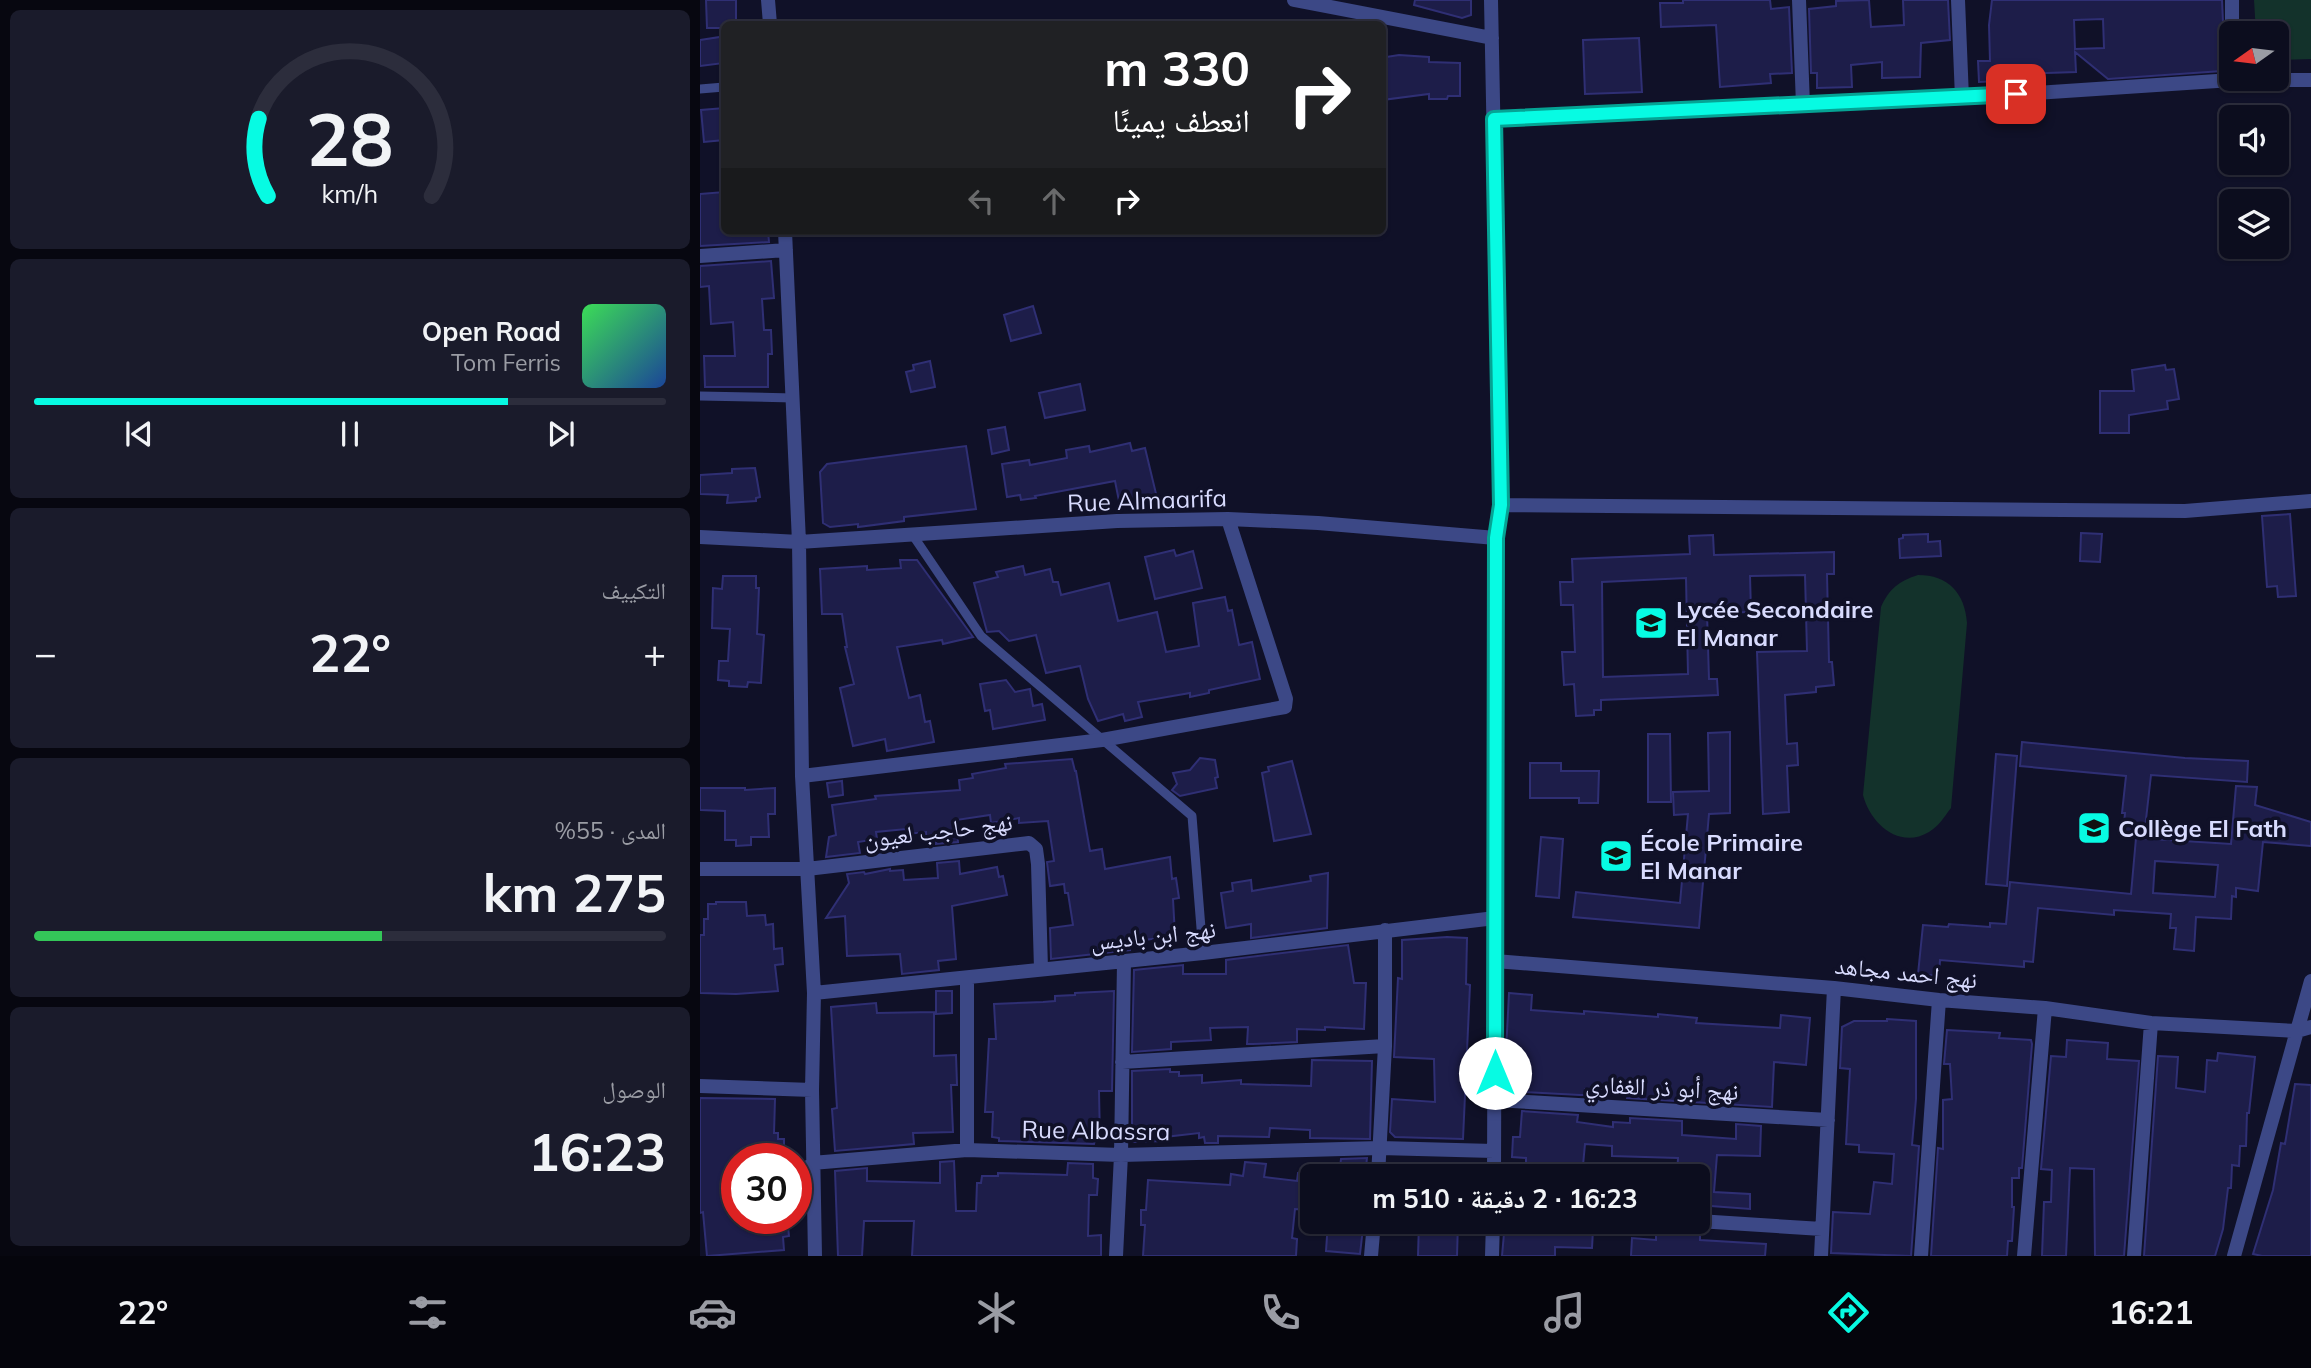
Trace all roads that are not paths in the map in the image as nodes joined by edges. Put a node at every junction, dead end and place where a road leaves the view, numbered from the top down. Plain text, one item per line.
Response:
1 (768, 0) edge
2 (1294, 0) edge
3 (1491, 0) edge
4 (1799, 0) edge
5 (1958, 0) edge
6 (2232, 0) edge
7 (769, 21) edge
8 (2232, 21) edge
9 (1492, 38) junction
10 (2219, 80) edge
11 (2289, 80) edge
12 (2311, 80) edge
13 (721, 88) edge
14 (700, 89) edge
15 (1962, 98) junction
16 (1802, 105) junction
17 (1494, 119) junction
18 (785, 235) edge
19 (786, 250) junction
20 (700, 256) edge
21 (700, 396) edge
22 (794, 398) junction
23 (2311, 501) edge
24 (1501, 505) junction
25 (1228, 520) junction
26 (912, 534) junction
27 (700, 537) edge
28 (1496, 538) junction
29 (799, 542) junction
30 (1102, 740) junction
31 (802, 776) junction
32 (807, 869) junction
33 (700, 870) edge
34 (1496, 918) junction
35 (1385, 930) junction
36 (1203, 953) junction
37 (1495, 961) junction
38 (1124, 962) junction
39 (1041, 969) junction
40 (967, 978) junction
41 (2311, 981) edge
42 (1834, 988) junction
43 (814, 993) junction
44 (1939, 1000) junction
45 (2045, 1008) junction
46 (2151, 1023) junction
47 (2304, 1029) edge
48 (1385, 1046) junction
49 (1122, 1062) junction
50 (700, 1086) edge
51 (811, 1090) junction
52 (1494, 1100) junction
53 (1828, 1120) junction
54 (812, 1143) edge
55 (1380, 1148) junction
56 (967, 1150) junction
57 (1494, 1151) junction
58 (1121, 1155) junction
59 (812, 1163) joint
60 (1379, 1164) edge
61 (1494, 1164) edge
62 (1710, 1222) edge
63 (1822, 1229) junction
64 (1373, 1234) edge
65 (1493, 1234) edge
66 (815, 1256) edge
67 (1116, 1256) edge
68 (1371, 1256) edge
69 (1492, 1256) edge
70 (1821, 1256) edge
71 (1921, 1256) edge
72 (2025, 1256) edge
73 (2134, 1256) edge
74 (2234, 1256) edge

1 - 7 street
2 - 9 street
3 - 9 street
4 - 16 street
5 - 15 street
6 - 8 street
9 - 17 street
10 - 15 street
11 - 12 street
13 - 14 lane
15 - 16 street
16 - 17 street
17 - 24 street
18 - 19 street
19 - 20 street
19 - 22 street
21 - 22 lane
22 - 29 street
23 - 24 street
24 - 28 street
25 - 26 street, Rue Almaarifa
25 - 28 street, Rue Almaarifa
25 - 30 street
26 - 29 street, Rue Almaarifa
26 - 30 lane
27 - 29 street, Rue Almaarifa
28 - 34 street
29 - 31 street
30 - 31 street
30 - 36 lane
31 - 32 street
32 - 33 street
32 - 39 street, نهج حاجب لعيون
32 - 43 street
34 - 35 street, نهج ابن باديس
34 - 37 street
35 - 36 street, نهج ابن باديس
35 - 48 street
36 - 38 street, نهج ابن باديس
37 - 42 street, نهج احمد مجاهد
37 - 52 street
38 - 39 street, نهج ابن باديس
38 - 49 street
39 - 40 street, نهج ابن باديس
40 - 43 street, نهج ابن باديس
40 - 56 street
41 - 47 street
42 - 44 street, نهج احمد مجاهد
42 - 53 street
43 - 51 street
44 - 45 street, نهج احمد مجاهد
44 - 71 street
45 - 46 street, نهج احمد مجاهد
45 - 72 street
46 - 47 street, نهج احمد مجاهد
46 - 73 street
47 - 74 street
48 - 49 street
48 - 55 street
49 - 58 street
50 - 51 street
51 - 54 street
52 - 53 street, نهج أبو ذر الغفاري
52 - 57 street
53 - 63 street
55 - 57 street, Rue Albassra
55 - 58 street, Rue Albassra
55 - 60 street
56 - 58 street, Rue Albassra
56 - 59 street, Rue Albassra
57 - 61 street
58 - 67 street
59 - 66 street
62 - 63 street
63 - 70 street
64 - 68 street
65 - 69 street

